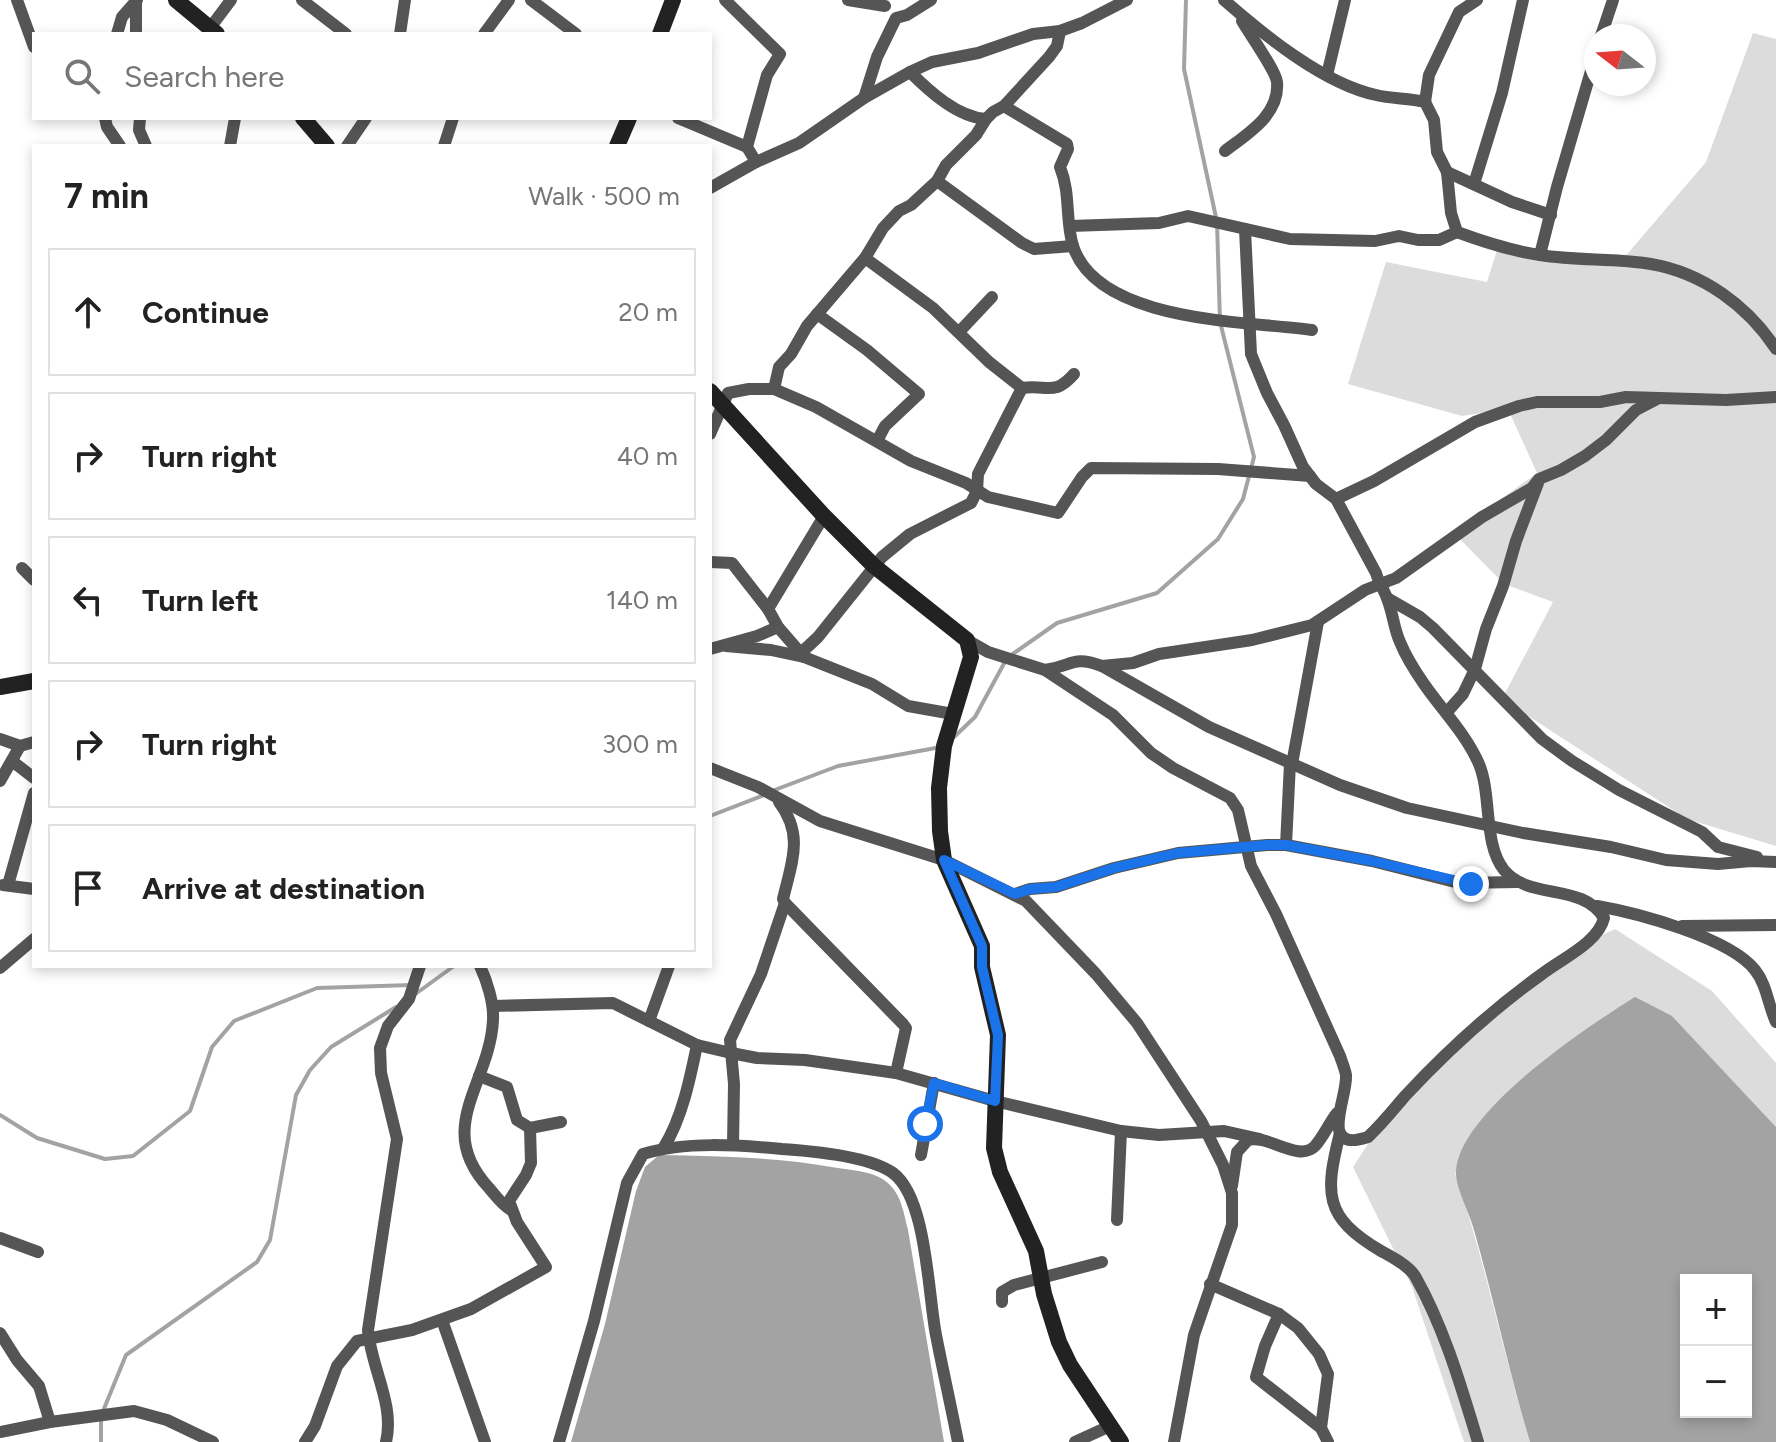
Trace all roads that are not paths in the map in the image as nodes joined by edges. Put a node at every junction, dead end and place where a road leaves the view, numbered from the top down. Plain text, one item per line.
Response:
1 (17, 0) edge
2 (136, 0) edge
3 (176, 0) edge
4 (231, 0) edge
5 (302, 0) edge
6 (405, 0) edge
7 (509, 0) edge
8 (531, 0) edge
9 (673, 0) edge
10 (725, 0) edge
11 (848, 0) edge
12 (931, 0) edge
13 (1127, 0) edge
14 (1224, 0) edge
15 (1345, 0) edge
16 (1477, 0) edge
17 (1523, 0) edge
18 (1613, 0) edge
19 (884, 3) edge
20 (1236, 10) junction
21 (896, 18) junction
22 (1605, 24) edge
23 (214, 31) edge
24 (1060, 31) junction
25 (118, 32) edge
26 (136, 32) edge
27 (343, 32) edge
28 (400, 32) edge
29 (485, 32) edge
30 (573, 32) edge
31 (661, 32) edge
32 (32, 41) edge
33 (910, 72) junction
34 (1327, 75) junction
35 (1584, 96) edge
36 (864, 98) junction
37 (1425, 102) junction
38 (1004, 106) junction
39 (986, 119) junction
40 (105, 120) edge
41 (140, 120) edge
42 (235, 120) edge
43 (305, 120) edge
44 (365, 120) edge
45 (452, 120) edge
46 (628, 120) edge
47 (683, 120) edge
48 (119, 144) edge
49 (145, 144) edge
50 (230, 144) edge
51 (325, 144) edge
52 (348, 144) edge
53 (445, 144) edge
54 (618, 144) edge
55 (747, 147) junction
56 (1225, 151) dead end
57 (756, 162) junction
58 (1447, 172) junction
59 (937, 181) junction
60 (1474, 184) junction
61 (712, 187) edge
62 (1551, 215) junction
63 (1070, 226) junction
64 (1245, 229) junction
65 (1457, 232) junction
66 (1073, 246) junction
67 (1540, 255) junction
68 (865, 258) junction
69 (992, 297) dead end
70 (817, 314) junction
71 (1249, 323) junction
72 (1312, 330) dead end
73 (960, 331) junction
74 (1776, 349) edge
75 (1074, 374) dead end
76 (1022, 388) junction
77 (774, 389) junction
78 (716, 396) edge
79 (1776, 397) edge
80 (1659, 398) junction
81 (712, 421) edge
82 (877, 441) junction
83 (1310, 476) junction
84 (1539, 479) junction
85 (977, 491) junction
86 (1336, 499) junction
87 (824, 516) junction
88 (712, 562) edge
89 (874, 566) junction
90 (22, 568) dead end
91 (32, 578) edge
92 (1379, 585) junction
93 (1387, 598) junction
94 (768, 609) junction
95 (1318, 622) junction
96 (778, 627) junction
97 (967, 640) junction
98 (726, 646) junction
99 (712, 649) edge
100 (803, 654) junction
101 (1102, 666) junction
102 (1475, 669) junction
103 (1045, 670) junction
104 (32, 681) edge
105 (0, 687) edge
106 (1447, 712) junction
107 (953, 714) junction
108 (0, 739) edge
109 (32, 743) edge
110 (20, 746) junction
111 (12, 761) junction
112 (1291, 764) junction
113 (712, 769) edge
114 (32, 776) edge
115 (0, 781) edge
116 (776, 798) junction
117 (32, 799) edge
118 (1490, 825) junction
119 (1286, 845) junction
120 (1247, 846) junction
121 (944, 860) junction
122 (1776, 862) edge
123 (1518, 882) junction
124 (4, 885) edge
125 (32, 889) edge
126 (1015, 894) junction
127 (785, 903) junction
128 (1597, 906) junction
129 (1776, 925) edge
130 (1671, 926) junction
131 (32, 941) edge
132 (0, 968) edge
133 (419, 968) edge
134 (481, 968) edge
135 (668, 968) edge
136 (493, 1006) junction
137 (649, 1021) junction
138 (1776, 1022) edge
139 (697, 1045) junction
140 (731, 1053) junction
141 (896, 1073) junction
142 (479, 1076) junction
143 (934, 1083) junction
144 (995, 1101) junction
145 (1339, 1111) junction
146 (561, 1122) dead end
147 (530, 1128) junction
148 (1121, 1131) junction
149 (1207, 1133) junction
150 (1340, 1133) junction
151 (1260, 1139) junction
152 (733, 1145) junction
153 (664, 1147) junction
154 (921, 1155) dead end
155 (1232, 1193) junction
156 (511, 1210) junction
157 (1117, 1220) dead end
158 (0, 1238) edge
159 (38, 1252) dead end
160 (1102, 1262) dead end
161 (1041, 1278) junction
162 (1210, 1284) junction
163 (1002, 1302) dead end
164 (1279, 1314) junction
165 (442, 1320) junction
166 (0, 1333) edge
167 (369, 1339) junction
168 (50, 1422) junction
169 (1110, 1426) junction
170 (1321, 1428) junction
171 (0, 1433) edge
172 (1, 1442) edge
173 (213, 1442) edge
174 (305, 1442) edge
175 (386, 1442) edge
176 (485, 1442) edge
177 (559, 1442) edge
178 (958, 1442) edge
179 (1075, 1442) edge
180 (1121, 1442) edge
181 (1174, 1442) edge
182 (1328, 1442) edge
183 (1478, 1442) edge

1 - 32 street
2 - 25 street
2 - 26 street
3 - 23 street
4 - 23 street
5 - 27 street
6 - 28 street
7 - 29 street
8 - 30 street
9 - 31 street
10 - 55 street
11 - 19 street
12 - 21 street
13 - 24 street
14 - 20 street
15 - 34 street
16 - 37 street
17 - 60 street
18 - 22 street
19 - 21 street
20 - 34 street
20 - 56 street
21 - 36 street
24 - 33 street
24 - 38 street
33 - 36 street
33 - 39 street
34 - 37 street
35 - 62 street
36 - 57 street
37 - 58 street
38 - 39 street
38 - 63 street
39 - 59 street
40 - 48 street
41 - 49 street
42 - 50 street
43 - 51 street
44 - 52 street
45 - 53 street
46 - 54 street
47 - 55 street
55 - 57 street
57 - 61 street
58 - 60 street
58 - 65 street
59 - 66 street
59 - 68 street
60 - 62 street
62 - 67 street
63 - 64 street
63 - 66 street
64 - 65 street
64 - 71 street
65 - 67 street
66 - 71 street
67 - 74 street
68 - 70 street
68 - 73 street
69 - 73 street
70 - 77 street
70 - 82 street
71 - 72 street
71 - 83 street
73 - 76 street
75 - 76 street
76 - 85 street
77 - 78 street
77 - 82 street
78 - 81 street
78 - 87 street
79 - 80 street
80 - 84 street
80 - 86 street
82 - 85 street
83 - 85 street
83 - 86 street
84 - 92 street
84 - 102 street
85 - 89 street
86 - 92 street
87 - 89 street
87 - 94 street
88 - 94 street
89 - 97 street
89 - 100 street
90 - 91 street
92 - 93 street
92 - 95 street
93 - 102 street
93 - 106 street
94 - 96 street
95 - 101 street
95 - 112 street
96 - 98 street
96 - 100 street
97 - 103 street
97 - 107 street
98 - 99 street
98 - 100 street
100 - 107 street
101 - 103 street
101 - 112 street
102 - 106 street
102 - 122 street
103 - 120 street
104 - 105 street
106 - 118 street
107 - 121 street
108 - 110 street
109 - 110 street
110 - 111 street
111 - 114 street
111 - 115 street
112 - 118 street
112 - 119 street
113 - 116 street
116 - 121 street
116 - 127 street
117 - 124 street
118 - 122 street
118 - 123 street
119 - 120 street
119 - 123 street
120 - 126 street
120 - 145 street
121 - 126 street
121 - 144 street
123 - 128 street
124 - 125 street
126 - 149 street
127 - 140 street
127 - 141 street
128 - 130 street
128 - 150 street
129 - 130 street
130 - 138 street
131 - 132 street
133 - 167 street
134 - 136 street
135 - 137 street
136 - 137 street
136 - 142 street
137 - 139 street
139 - 140 street
139 - 153 street
140 - 141 street
140 - 152 street
141 - 143 street
142 - 147 street
142 - 156 street
143 - 144 street
143 - 154 street
144 - 148 street
144 - 161 street
145 - 150 street
145 - 151 street
146 - 147 street
147 - 156 street
148 - 149 street
148 - 157 street
149 - 151 street
149 - 155 street
150 - 183 street
151 - 155 street
152 - 153 street
152 - 178 street
153 - 177 street
155 - 162 street
156 - 165 street
158 - 159 street
160 - 161 street
161 - 163 street
161 - 169 street
162 - 164 street
162 - 181 street
164 - 170 street
164 - 170 street
165 - 167 street
165 - 176 street
166 - 168 street
167 - 174 street
167 - 175 street
168 - 171 street
168 - 173 street
169 - 179 street
169 - 180 street
170 - 182 street
171 - 172 street

